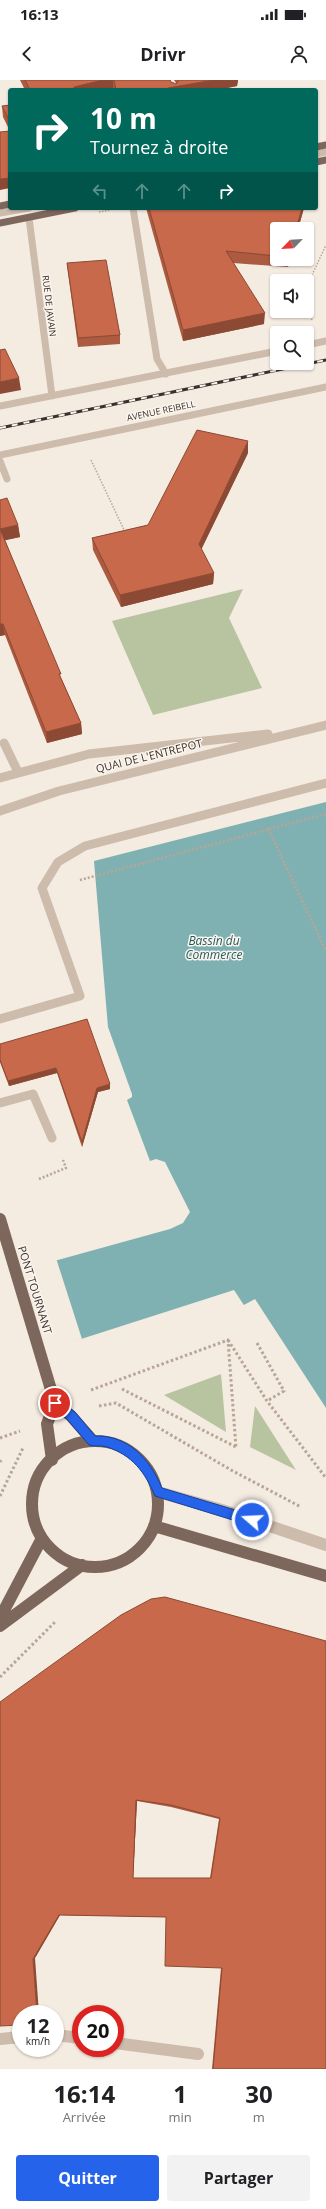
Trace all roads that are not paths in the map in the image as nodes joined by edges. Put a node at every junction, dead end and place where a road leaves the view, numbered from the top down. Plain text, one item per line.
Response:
1 (20, 210) edge
2 (66, 210) edge
3 (133, 210) edge
4 (0, 214) edge
5 (29, 218) junction
6 (0, 223) edge
7 (326, 341) edge
8 (314, 344) edge
9 (270, 352) edge
10 (166, 374) junction
11 (326, 387) edge
12 (52, 396) junction
13 (0, 406) edge
14 (0, 455) edge
15 (0, 461) edge
16 (7, 479) dead end
17 (326, 725) edge
18 (306, 730) junction
19 (4, 743) dead end
20 (18, 772) junction
21 (0, 778) edge
22 (326, 783) edge
23 (0, 811) edge
24 (0, 1019) edge
25 (0, 1103) edge
26 (52, 1138) dead end
27 (0, 1219) edge
28 (55, 1403) junction
29 (93, 1441) junction
30 (52, 1460) junction
31 (158, 1492) junction
32 (154, 1526) junction
33 (41, 1540) junction
34 (326, 1545) edge
35 (82, 1565) junction
36 (326, 1576) edge
37 (0, 1618) edge
38 (0, 1626) edge
39 (12, 2038) edge
40 (0, 2039) edge
41 (124, 2044) edge
42 (198, 2054) dead end

1 - 4 street
2 - 5 main road
3 - 10 street
5 - 6 main road
5 - 12 street, RUE DE JAVAIN
7 - 8 street
9 - 10 street
10 - 12 street
11 - 14 street, AVENUE REIBELL
12 - 13 street
15 - 16 street
17 - 18 street, QUAI DE L'ENTREPOT
18 - 20 street, QUAI DE L'ENTREPOT
18 - 23 street, QUAI DE L'ENTREPOT
19 - 20 street
20 - 21 street, QUAI DE L'ENTREPOT
22 - 24 street
25 - 26 street
27 - 28 main road, PONT TOURNANT
28 - 29 main road
28 - 30 main road
29 - 30 main road
29 - 31 main road
30 - 33 main road
31 - 32 main road
31 - 34 street
32 - 35 main road
32 - 36 main road
33 - 35 main road
33 - 37 main road
35 - 38 main road
39 - 40 street
41 - 42 street

